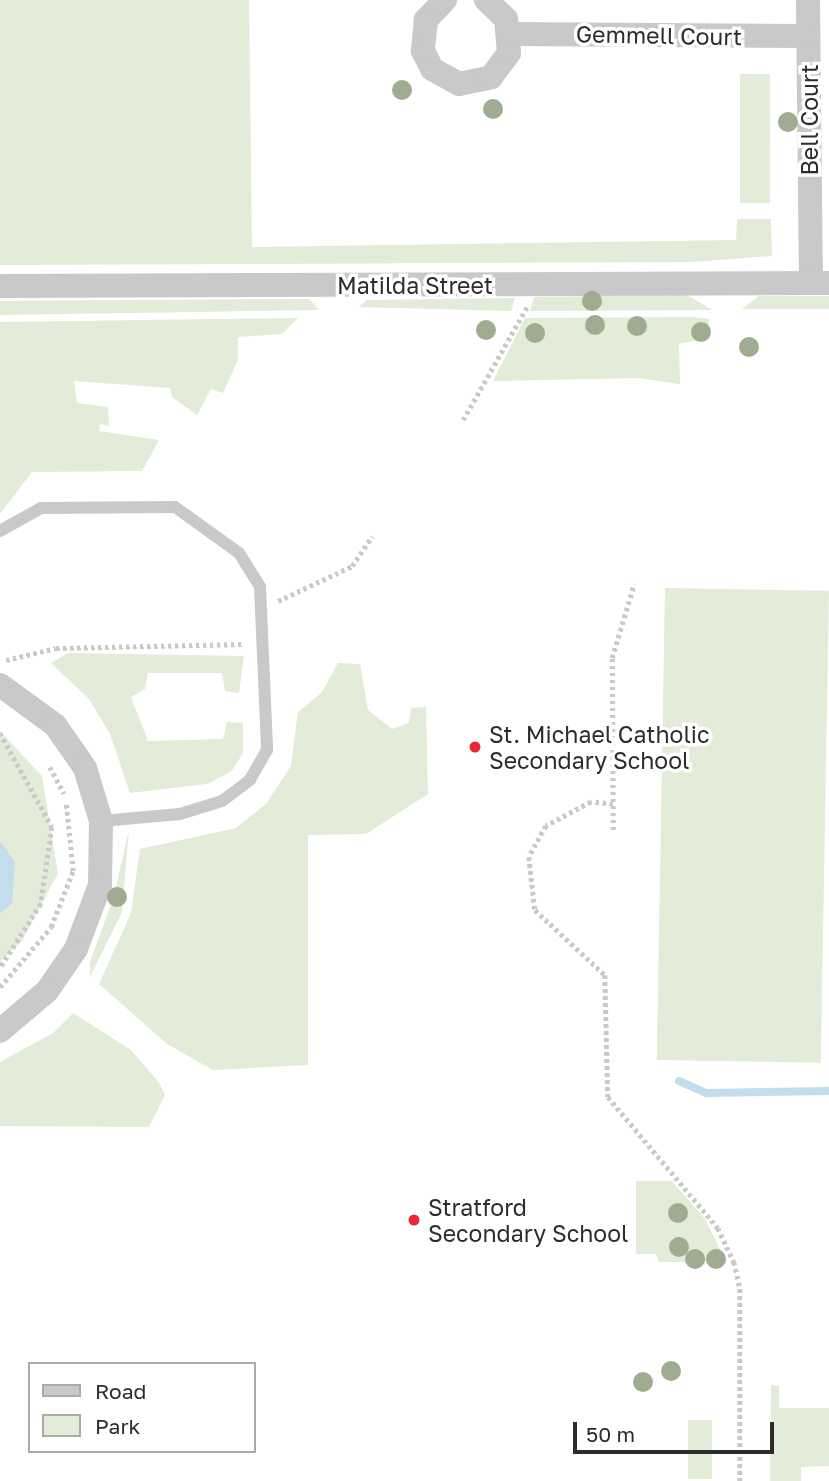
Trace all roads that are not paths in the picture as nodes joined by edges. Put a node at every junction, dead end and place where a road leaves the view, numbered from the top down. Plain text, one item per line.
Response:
1 (445, 0) edge
2 (486, 0) edge
3 (808, 0) edge
4 (510, 34) junction
5 (808, 36) junction
6 (820, 283) edge
7 (0, 286) edge
8 (0, 531) edge
9 (0, 685) edge
10 (101, 821) junction
11 (0, 1031) edge

1 - 4 street
2 - 4 street
3 - 5 street, Bell Court
4 - 5 street, Gemmell Court
5 - 6 street, Bell Court
6 - 7 street, Matilda Street
8 - 10 lane
9 - 10 street
10 - 11 street

